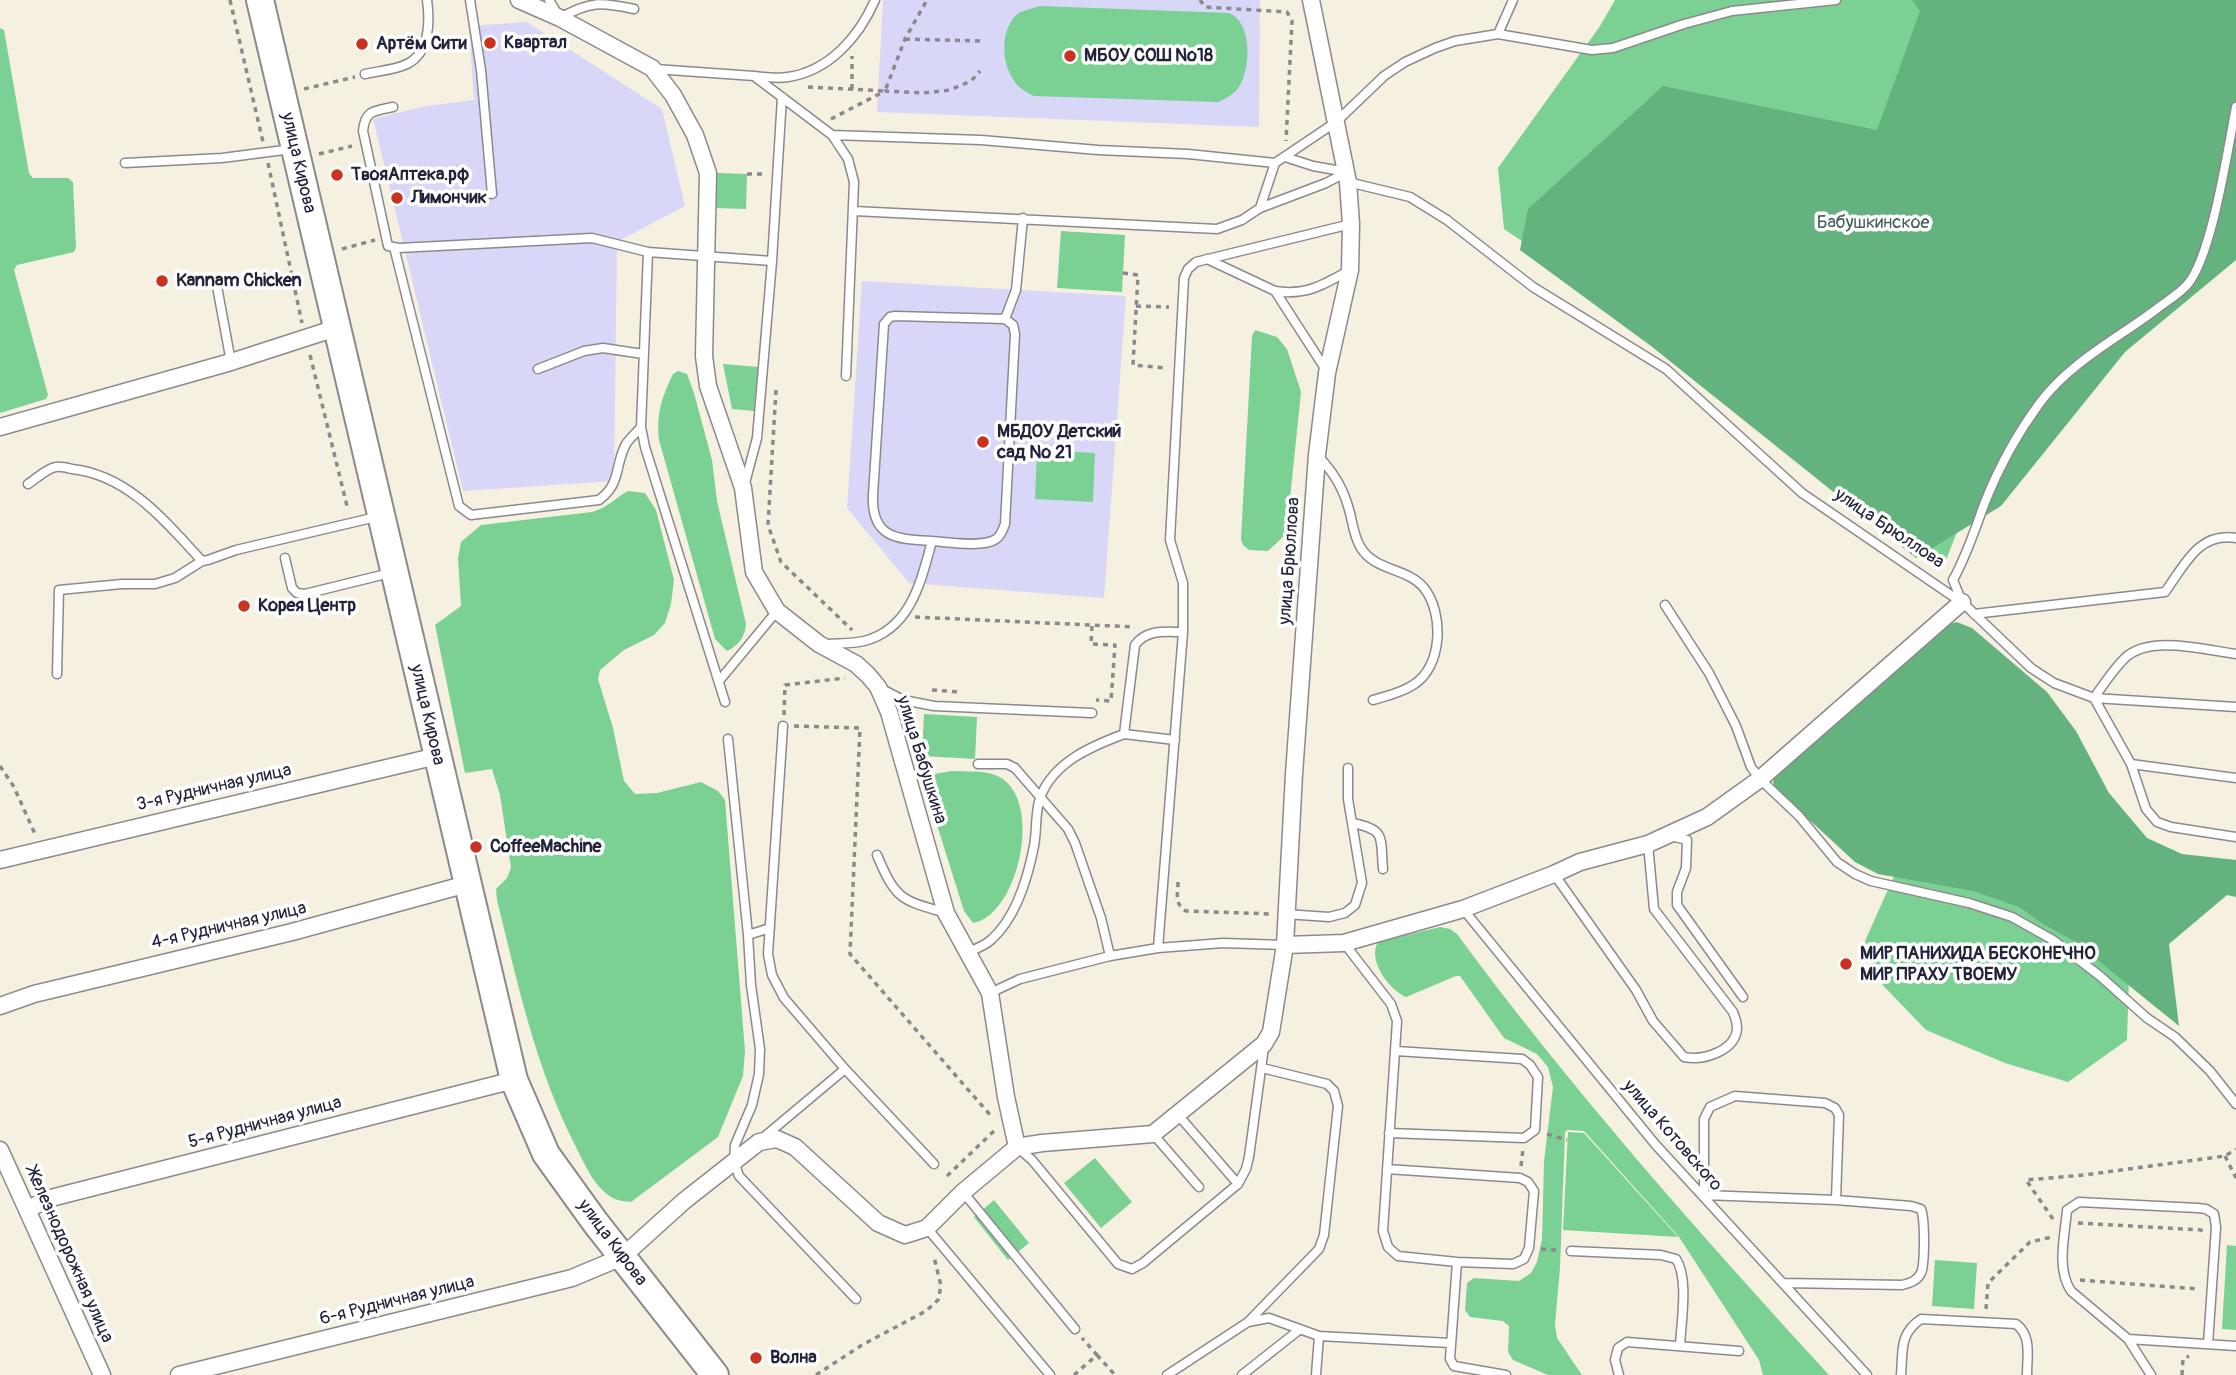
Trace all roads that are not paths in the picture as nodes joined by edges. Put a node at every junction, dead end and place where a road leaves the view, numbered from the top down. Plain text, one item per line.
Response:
1 (260, 0) edge
2 (426, 0) edge
3 (470, 0) edge
4 (519, 0) edge
5 (550, 0) edge
6 (875, 0) edge
7 (1311, 0) edge
8 (1513, 0) edge
9 (1836, 0) edge
10 (634, 9) dead end
11 (560, 18) junction
12 (1498, 34) junction
13 (652, 68) junction
14 (365, 74) road end
15 (754, 76) junction
16 (782, 97) junction
17 (393, 107) dead end
18 (2236, 107) edge
19 (1336, 122) junction
20 (832, 135) junction
21 (306, 152) junction
22 (1285, 157) junction
23 (125, 163) dead end
24 (1275, 163) junction
25 (1348, 177) junction
26 (492, 194) dead end
27 (1260, 208) junction
28 (854, 211) junction
29 (1023, 218) junction
30 (1351, 224) junction
31 (394, 247) junction
32 (648, 252) junction
33 (705, 257) junction
34 (1206, 259) junction
35 (772, 261) junction
36 (1350, 270) junction
37 (216, 281) dead end
38 (1275, 291) junction
39 (1006, 319) junction
40 (336, 328) junction
41 (643, 354) junction
42 (230, 362) junction
43 (538, 369) dead end
44 (1327, 373) junction
45 (846, 376) dead end
46 (641, 426) junction
47 (0, 427) edge
48 (1317, 455) junction
49 (28, 484) dead end
50 (743, 488) junction
51 (380, 516) junction
52 (2236, 538) edge
53 (932, 541) junction
54 (285, 558) dead end
55 (201, 561) junction
56 (393, 572) junction
57 (1665, 605) dead end
58 (1968, 608) junction
59 (777, 611) junction
60 (1182, 632) junction
61 (819, 644) junction
62 (2236, 654) edge
63 (57, 674) dead end
64 (719, 681) junction
65 (873, 681) junction
66 (2094, 698) junction
67 (1373, 700) dead end
68 (725, 702) dead end
69 (2236, 706) edge
70 (1092, 713) dead end
71 (783, 726) road end
72 (1124, 734) junction
73 (728, 739) dead end
74 (1175, 740) junction
75 (437, 756) junction
76 (978, 764) dead end
77 (2131, 764) junction
78 (1348, 768) dead end
79 (2236, 778) edge
80 (1760, 779) junction
81 (1040, 799) junction
82 (1353, 823) junction
83 (1669, 835) junction
84 (2236, 837) edge
85 (1648, 844) junction
86 (877, 856) dead end
87 (0, 860) edge
88 (1383, 869) dead end
89 (1554, 874) junction
90 (466, 880) junction
91 (1463, 909) junction
92 (946, 912) junction
93 (1285, 914) junction
94 (770, 928) junction
95 (748, 935) junction
96 (1344, 943) junction
97 (1284, 945) junction
98 (1158, 948) junction
99 (968, 953) junction
100 (1110, 956) junction
101 (990, 993) junction
102 (1743, 997) dead end
103 (0, 1006) edge
104 (1264, 1044) junction
105 (1396, 1051) junction
106 (1262, 1068) junction
107 (845, 1069) junction
108 (514, 1080) junction
109 (2236, 1104) edge
110 (1179, 1116) junction
111 (1390, 1133) junction
112 (1153, 1134) junction
113 (759, 1142) junction
114 (1017, 1147) junction
115 (0, 1150) edge
116 (734, 1161) junction
117 (934, 1164) road end
118 (1387, 1170) junction
119 (1238, 1184) junction
120 (1199, 1187) dead end
121 (963, 1192) junction
122 (1703, 1195) junction
123 (1836, 1200) junction
124 (29, 1209) junction
125 (927, 1228) junction
126 (1571, 1251) road end
127 (622, 1257) junction
128 (1457, 1262) junction
129 (1784, 1283) junction
130 (856, 1299) dead end
131 (1248, 1322) junction
132 (1075, 1329) road end
133 (1299, 1330) junction
134 (1319, 1336) junction
135 (2128, 1339) junction
136 (1450, 1343) junction
137 (2208, 1344) junction
138 (1680, 1346) junction
139 (2236, 1346) edge
140 (1739, 1351) dead end
141 (102, 1375) edge
142 (179, 1375) edge
143 (715, 1375) edge
144 (1050, 1375) edge
145 (1167, 1375) edge
146 (1242, 1375) edge
147 (1316, 1375) edge
148 (1506, 1375) edge
149 (1619, 1375) edge
150 (1867, 1375) edge
151 (1900, 1375) edge
152 (2027, 1375) edge
153 (2151, 1375) edge

1 - 21 main road, улица Кирова
2 - 14 lane
3 - 26 lane
4 - 11 street
5 - 11 lane
6 - 15 lane
7 - 19 street, улица Брюллова
8 - 12 lane
9 - 12 lane
10 - 11 lane
11 - 13 street
12 - 19 lane
13 - 15 lane
13 - 33 street
15 - 16 lane
16 - 20 lane
16 - 35 lane
17 - 31 lane
18 - 58 lane
19 - 22 lane
19 - 25 street, улица Брюллова
20 - 24 lane
20 - 28 lane
21 - 23 lane
21 - 40 main road, улица Кирова
22 - 24 lane
22 - 25 lane
24 - 27 lane
25 - 27 lane
25 - 30 street, улица Брюллова
25 - 58 lane, улица Брюллова
27 - 29 lane
28 - 29 lane
28 - 45 lane
29 - 39 lane
30 - 34 lane
30 - 36 street, улица Брюллова
31 - 32 lane
31 - 46 lane
32 - 33 lane
32 - 41 lane
33 - 35 lane
33 - 50 street
34 - 38 lane
34 - 60 lane
35 - 50 lane
36 - 38 lane
36 - 44 street, улица Брюллова
37 - 42 lane
38 - 44 lane
39 - 53 lane
39 - 53 lane
40 - 42 street
40 - 51 main road, улица Кирова
41 - 43 lane
41 - 46 lane
42 - 47 street
44 - 48 street, улица Брюллова
46 - 64 lane
48 - 67 lane
48 - 93 street, улица Брюллова
49 - 55 lane
50 - 59 street
51 - 55 lane
51 - 56 main road, улица Кирова
52 - 58 lane
53 - 61 lane
54 - 56 lane
55 - 63 lane
56 - 75 main road, улица Кирова
57 - 80 lane
58 - 66 lane, улица Брюллова
58 - 80 street
59 - 61 street
59 - 64 lane
60 - 72 lane
60 - 74 lane
61 - 65 street
62 - 66 lane
64 - 68 lane
65 - 70 lane
65 - 92 street, улица Бабушкина
66 - 69 lane
66 - 77 lane
71 - 94 lane
72 - 74 lane
72 - 81 lane
73 - 95 lane
74 - 98 lane
75 - 87 street, 3-я Рудничная улица
75 - 90 main road, улица Кирова
76 - 81 lane
77 - 79 lane
77 - 84 lane
78 - 82 lane
80 - 83 street
80 - 109 lane
81 - 99 lane
81 - 100 lane
82 - 88 lane
82 - 93 lane
83 - 85 street
83 - 102 lane
85 - 89 street
85 - 89 lane
86 - 92 lane
89 - 91 street
90 - 103 street, 4-я Рудничная улица
90 - 108 main road, улица Кирова
91 - 96 street
91 - 122 lane, улица Котовского
92 - 99 street, улица Бабушкина
93 - 97 street, улица Брюллова
94 - 95 lane
94 - 107 lane
95 - 116 lane
96 - 97 street
96 - 105 lane
97 - 98 lane
97 - 104 street
98 - 100 lane
99 - 101 street, улица Бабушкина
100 - 101 lane
101 - 114 street, улица Бабушкина
104 - 106 lane
104 - 110 street
105 - 111 lane
105 - 111 lane
106 - 119 lane
106 - 131 lane
107 - 113 lane
107 - 117 lane
108 - 124 street, 5-я Рудничная улица
108 - 127 main road, улица Кирова
110 - 112 street
110 - 119 lane
111 - 118 lane
112 - 114 street
112 - 120 lane
113 - 116 street
113 - 125 street
114 - 119 lane
114 - 121 street
115 - 124 street, Железнодорожная улица
116 - 127 street
116 - 130 lane
118 - 128 lane
118 - 128 lane
121 - 125 street
121 - 132 lane
122 - 123 lane
122 - 123 lane
122 - 129 lane, улица Котовского
123 - 129 lane
124 - 141 street, Железнодорожная улица
125 - 144 lane
126 - 138 lane
127 - 142 street, 6-я Рудничная улица
127 - 143 main road, улица Кирова
128 - 136 lane
129 - 150 lane, улица Котовского
131 - 133 lane
131 - 145 lane
133 - 134 lane
133 - 146 lane
134 - 136 lane
134 - 147 lane
135 - 137 lane
135 - 137 lane
135 - 153 lane
136 - 148 lane
137 - 139 lane
138 - 140 lane
138 - 149 lane
151 - 152 lane

